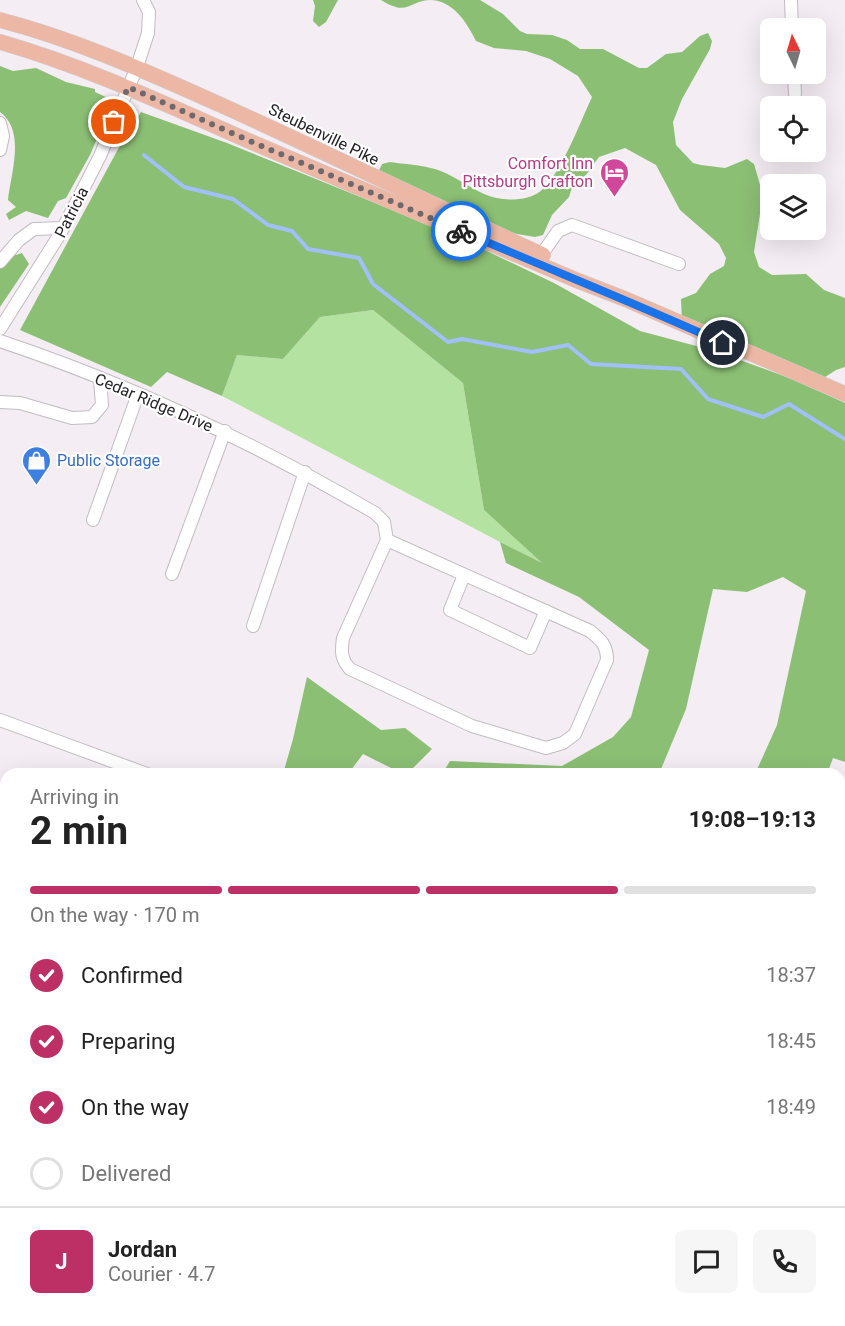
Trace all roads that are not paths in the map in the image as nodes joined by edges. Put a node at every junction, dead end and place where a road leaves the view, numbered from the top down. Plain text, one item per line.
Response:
1 (143, 0) edge
2 (791, 0) edge
3 (792, 18) edge
4 (0, 20) edge
5 (0, 42) edge
6 (137, 68) junction
7 (794, 84) edge
8 (128, 87) junction
9 (795, 94) dead end
10 (0, 123) edge
11 (0, 150) edge
12 (63, 228) junction
13 (542, 254) junction
14 (0, 262) edge
15 (679, 264) dead end
16 (626, 299) junction
17 (0, 329) edge
18 (0, 341) edge
19 (100, 379) junction
20 (138, 394) junction
21 (845, 394) edge
22 (0, 402) edge
23 (225, 431) junction
24 (305, 472) junction
25 (93, 520) dead end
26 (387, 540) junction
27 (172, 574) dead end
28 (464, 574) junction
29 (546, 611) junction
30 (254, 626) dead end
31 (1, 724) edge
32 (129, 768) edge

1 - 6 street, Patricia
2 - 3 street
4 - 6 main road, Steubenville Pike
5 - 8 main road, Steubenville Pike
6 - 8 street, Patricia
6 - 13 main road, Steubenville Pike
7 - 9 street
8 - 12 street, Patricia
8 - 16 main road, Steubenville Pike
10 - 11 street
12 - 14 street
12 - 17 street, Patricia
13 - 15 street
13 - 16 main road, Steubenville Pike
16 - 21 main road, Steubenville Pike
18 - 19 street, Cedar Ridge Drive
19 - 20 street, Cedar Ridge Drive
19 - 22 street
20 - 23 street, Cedar Ridge Drive
20 - 25 street
23 - 24 street, Cedar Ridge Drive
23 - 27 street
24 - 26 street, Cedar Ridge Drive
24 - 30 street
26 - 28 street
26 - 29 street
28 - 29 street
28 - 29 street
31 - 32 street

